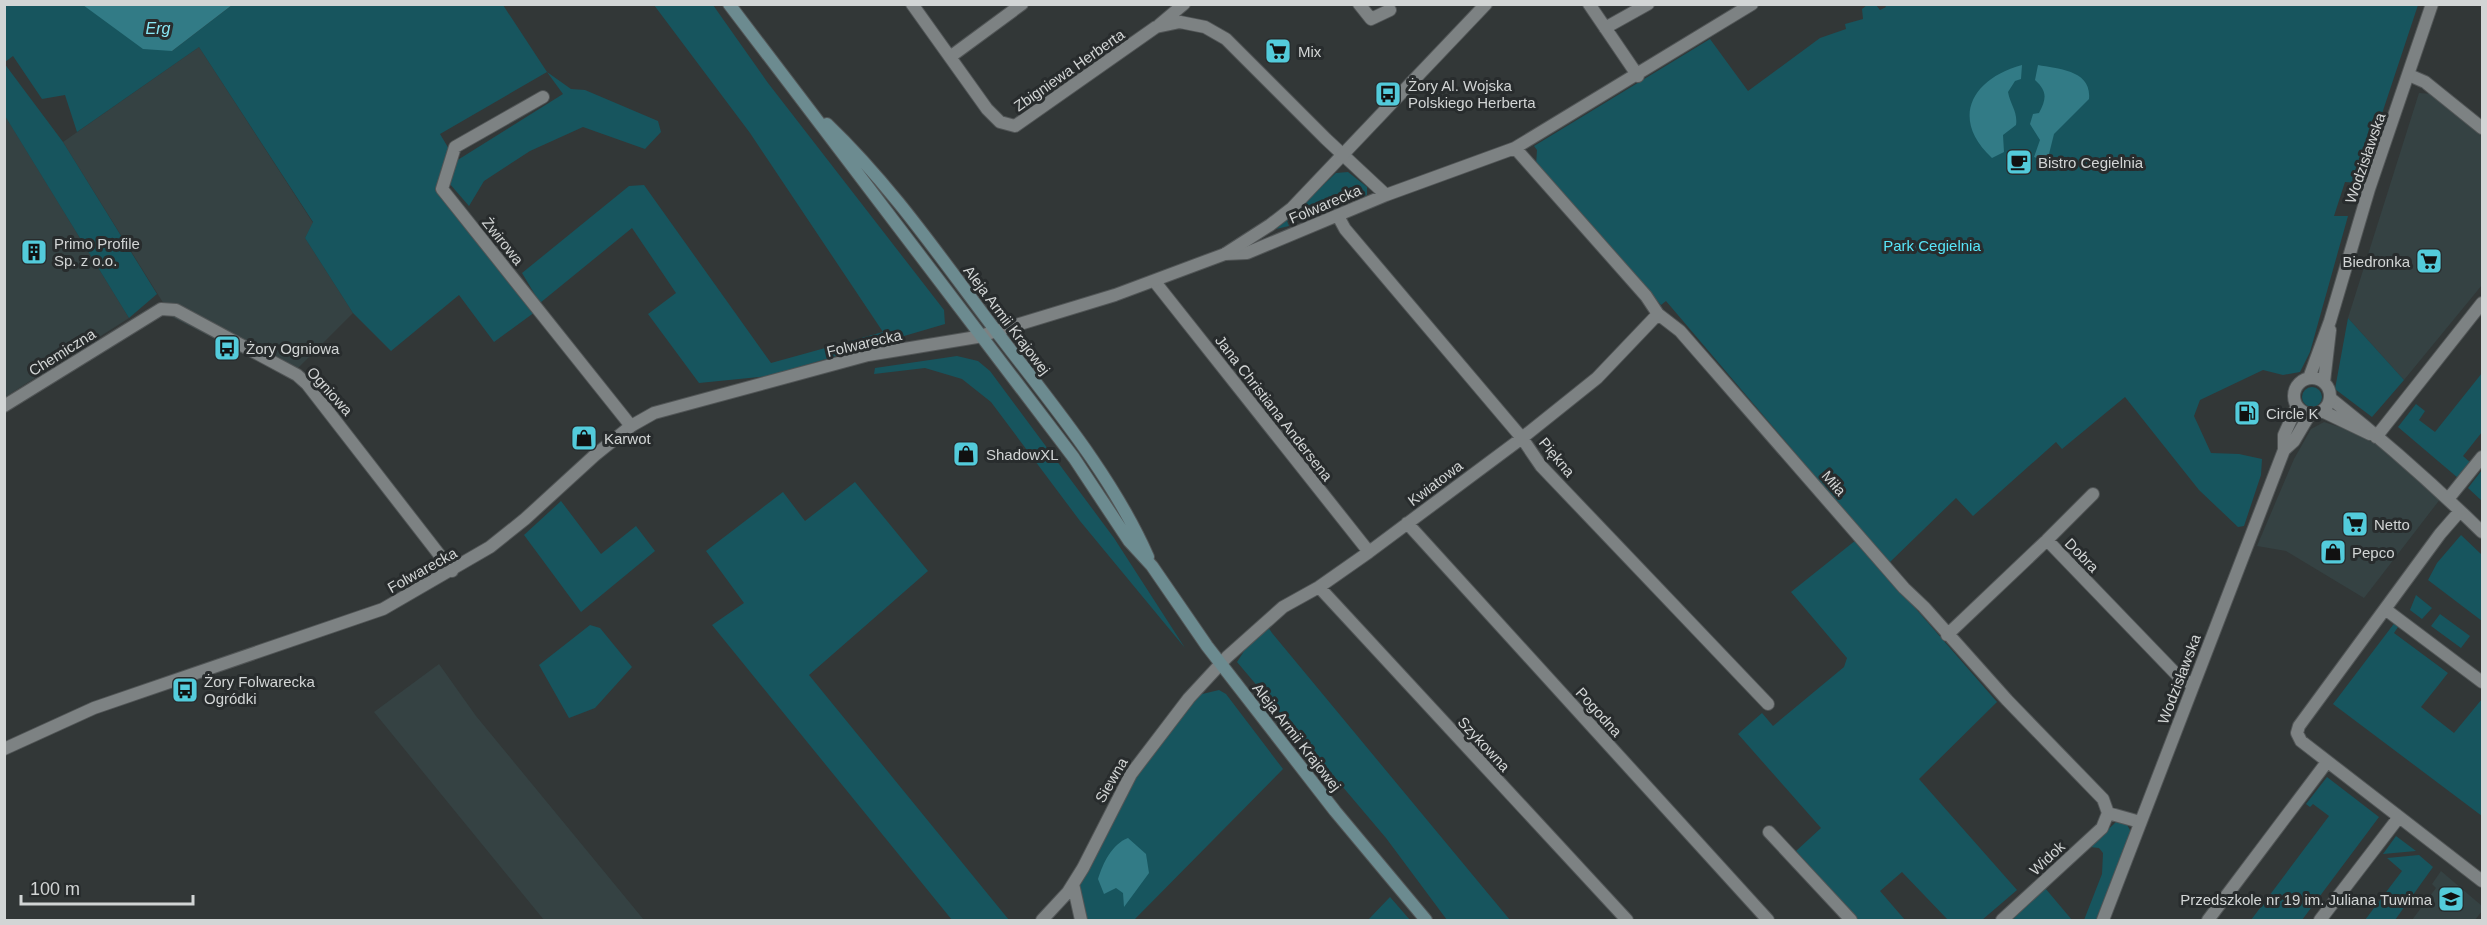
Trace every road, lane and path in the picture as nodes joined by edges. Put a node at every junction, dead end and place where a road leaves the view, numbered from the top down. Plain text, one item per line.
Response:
1 (729, 4) edge
2 (912, 4) edge
3 (1022, 4) edge
4 (1184, 4) edge
5 (1359, 4) edge
6 (1486, 4) edge
7 (1589, 4) edge
8 (1648, 4) edge
9 (1752, 4) edge
10 (2432, 4) edge
11 (1390, 10) dead end
12 (1156, 27) junction
13 (1605, 28) junction
14 (950, 57) junction
15 (2409, 75) junction
16 (1638, 76) junction
17 (543, 97) dead end
18 (813, 111) junction
19 (2482, 128) edge
20 (1515, 148) junction
21 (1342, 154) junction
22 (1386, 195) junction
23 (1338, 216) junction
24 (1270, 225) junction
25 (1266, 245) junction
26 (1225, 254) junction
27 (1155, 282) junction
28 (2482, 303) edge
29 (1658, 314) junction
30 (2330, 321) junction
31 (135, 324) joint
32 (995, 330) junction
33 (980, 336) junction
34 (2309, 378) junction
35 (2324, 382) junction
36 (2330, 398) junction
37 (4, 406) edge
38 (2297, 406) junction
39 (2316, 413) junction
40 (631, 426) junction
41 (2374, 436) junction
42 (1522, 438) junction
43 (2284, 450) junction
44 (2482, 457) edge
45 (2093, 494) dead end
46 (2448, 499) junction
47 (2460, 511) junction
48 (1407, 523) junction
49 (2482, 532) edge
50 (2047, 540) junction
51 (1369, 552) junction
52 (1152, 566) junction
53 (452, 571) junction
54 (1319, 587) junction
55 (2385, 609) junction
56 (1947, 635) junction
57 (1221, 665) junction
58 (2482, 682) edge
59 (2193, 685) junction
60 (1768, 705) dead end
61 (4, 748) edge
62 (2327, 762) junction
63 (2108, 813) junction
64 (2399, 817) junction
65 (2140, 822) junction
66 (1769, 832) dead end
67 (2482, 881) edge
68 (1073, 884) junction
69 (1042, 921) edge
70 (1081, 921) edge
71 (1426, 921) edge
72 (1627, 921) edge
73 (1768, 921) edge
74 (1851, 921) edge
75 (2002, 921) edge
76 (2103, 921) edge
77 (2208, 921) edge
78 (2320, 921) edge

1 - 18 main road, Aleja Armii Krajowej
2 - 14 street, Zbigniewa Herberta
3 - 14 street
4 - 12 street, Zbigniewa Herberta
5 - 11 street
6 - 21 street
7 - 13 street
8 - 13 street
9 - 16 street, Folwarecka
10 - 15 street, Wodzisławska
12 - 14 street, Zbigniewa Herberta
12 - 21 street, Zbigniewa Herberta
13 - 16 street
15 - 19 street
15 - 30 street, Wodzisławska
16 - 20 street, Folwarecka
17 - 40 street, Żwirowa
18 - 32 main road, Aleja Armii Krajowej
18 - 33 main road, Aleja Armii Krajowej
20 - 22 street, Folwarecka
20 - 29 street, Miła
21 - 22 street, Zbigniewa Herberta
21 - 24 street
22 - 23 street, Folwarecka
23 - 25 street, Folwarecka
23 - 42 street, Piękna
24 - 25 street
24 - 26 street
25 - 26 street, Folwarecka
26 - 27 street, Folwarecka
27 - 32 street, Folwarecka
27 - 51 street, Jana Christiana Andersena
28 - 41 street
29 - 42 street, Kwiatowa
29 - 56 street, Miła
30 - 34 street, Wodzisławska
30 - 35 street, Wodzisławska
31 - 37 street, Chemiczna
31 - 53 street, Ogniowa
32 - 33 street, Folwarecka
32 - 52 main road, Aleja Armii Krajowej
33 - 40 street, Folwarecka
33 - 52 main road, Aleja Armii Krajowej
34 - 35 street
34 - 38 street
35 - 36 street
36 - 39 street
36 - 41 street
38 - 39 street
38 - 43 street, Wodzisławska
39 - 41 street
39 - 43 street, Wodzisławska
40 - 53 street, Folwarecka
41 - 46 street
42 - 48 street, Kwiatowa
42 - 60 street, Piękna
43 - 59 street, Wodzisławska
44 - 46 street
45 - 50 street
46 - 47 street
47 - 49 street
47 - 55 street
48 - 51 street, Kwiatowa
48 - 73 street, Pogodna
50 - 56 street, Dobra
50 - 59 street, Dobra
51 - 54 street, Kwiatowa
52 - 57 main road, Aleja Armii Krajowej
53 - 61 street, Folwarecka
54 - 57 street, Kwiatowa
54 - 72 street, Szykowna
55 - 58 street
55 - 62 street
56 - 63 street, Miła
57 - 68 street, Siewna
57 - 71 main road, Aleja Armii Krajowej
59 - 65 street, Wodzisławska
62 - 64 street
62 - 77 street
63 - 65 street
63 - 75 street, Widok
64 - 67 street
64 - 78 street
65 - 76 street, Wodzisławska
66 - 74 street
68 - 69 street, Siewna
68 - 70 street

